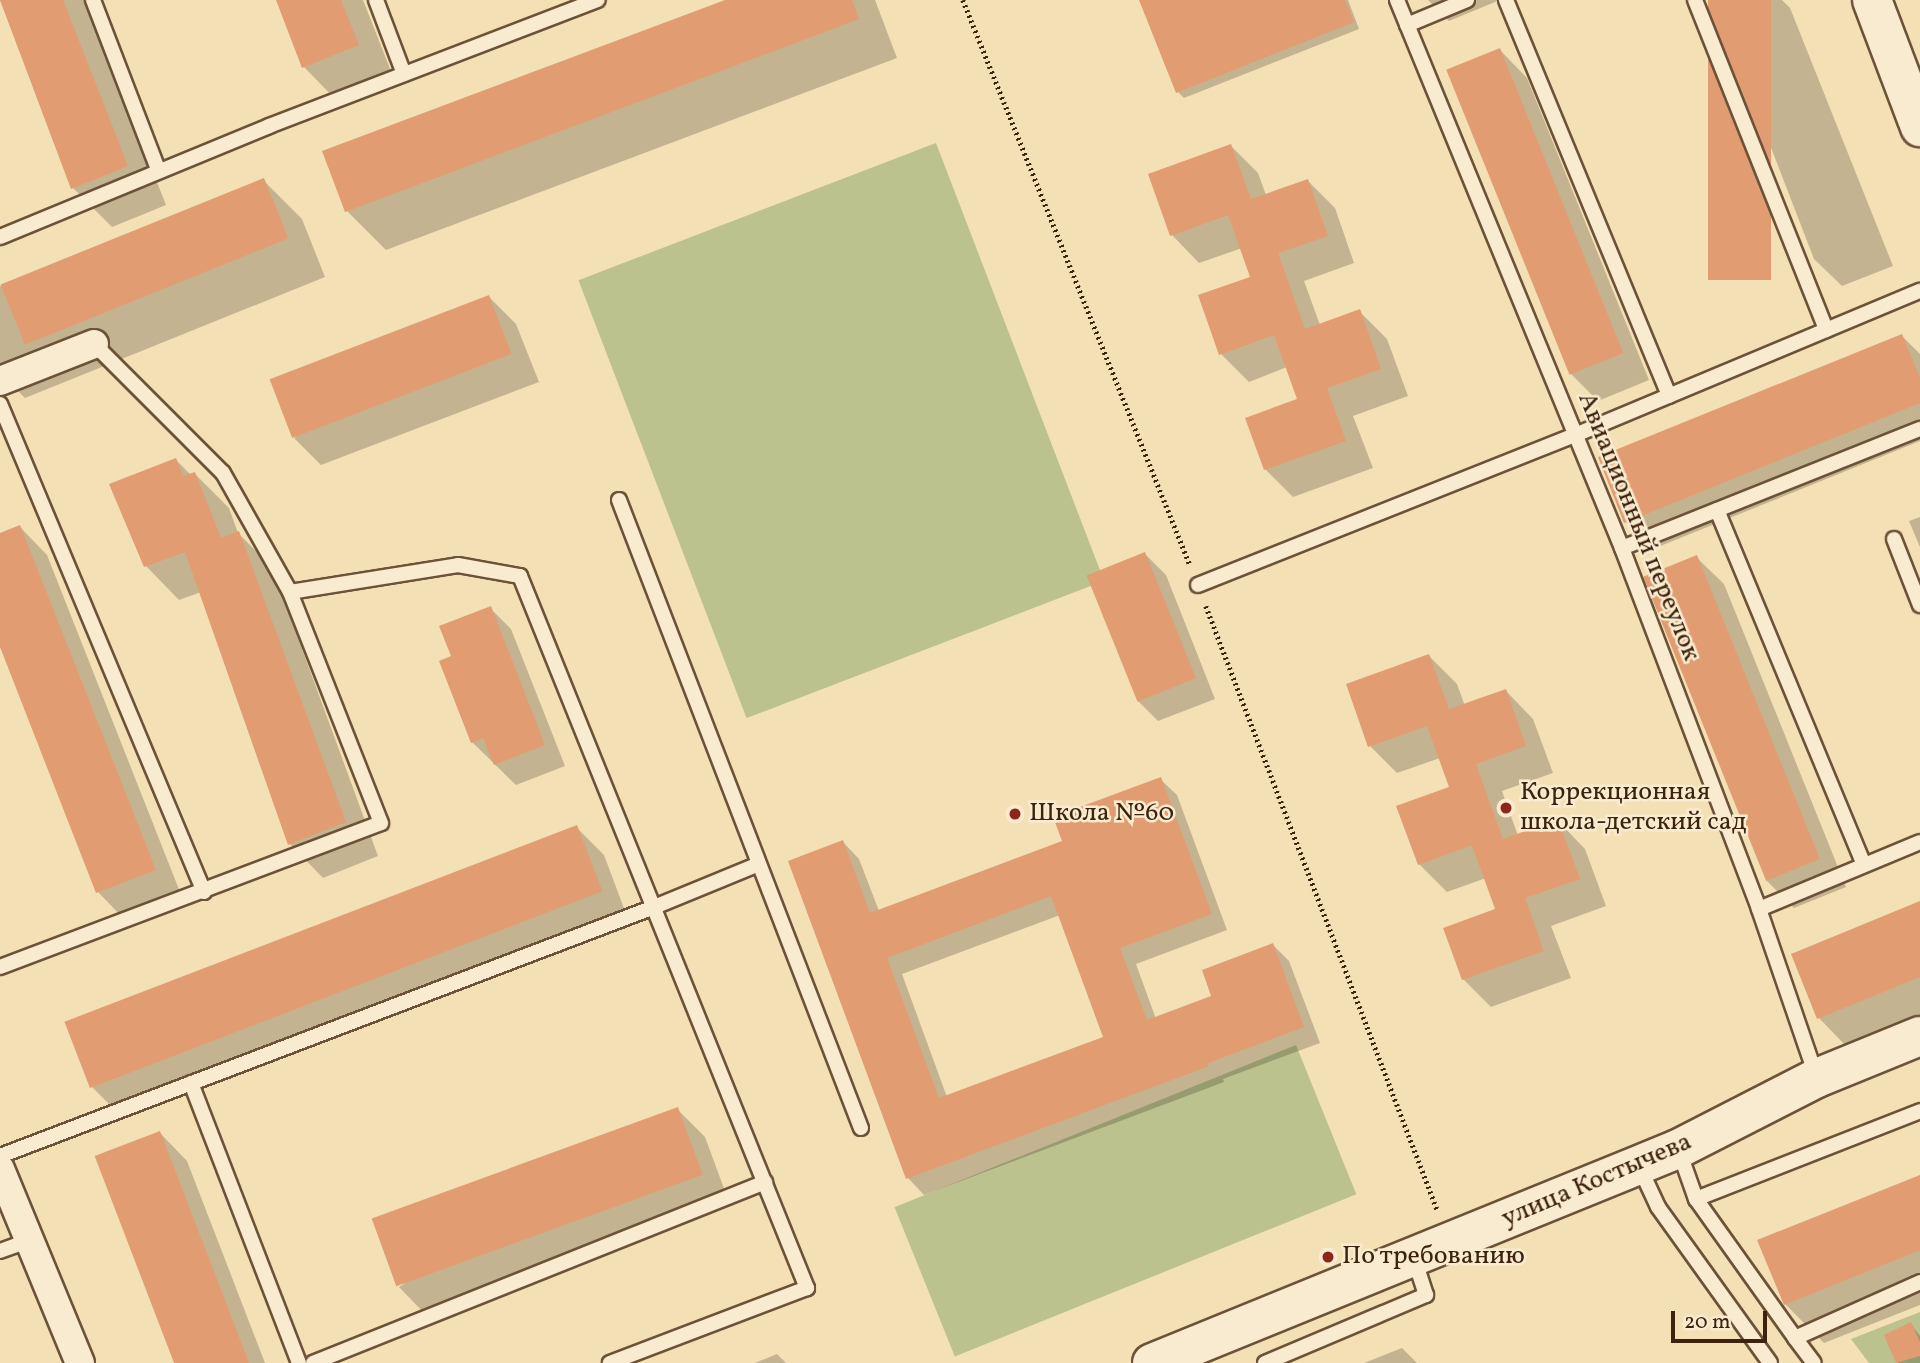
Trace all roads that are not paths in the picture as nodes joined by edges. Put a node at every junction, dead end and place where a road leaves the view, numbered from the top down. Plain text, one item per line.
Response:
1 (93, 0) edge
2 (376, 0) edge
3 (597, 0) edge
4 (1397, 0) edge
5 (1467, 0) edge
6 (1506, 0) edge
7 (1695, 0) edge
8 (1872, 0) edge
9 (1407, 25) junction
10 (404, 74) junction
11 (1920, 127) edge
12 (158, 169) junction
13 (0, 237) edge
14 (1920, 291) edge
15 (1826, 330) junction
16 (94, 344) joint
17 (0, 381) edge
18 (1669, 396) junction
19 (0, 404) edge
20 (1920, 429) edge
21 (1575, 435) junction
22 (619, 500) dead end
23 (1717, 510) junction
24 (1894, 539) dead end
25 (1622, 548) junction
26 (1198, 585) road end
27 (290, 592) junction
28 (1920, 605) edge
29 (1920, 842) edge
30 (759, 864) junction
31 (1864, 865) junction
32 (204, 892) junction
33 (654, 907) junction
34 (1759, 909) junction
35 (0, 967) edge
36 (1920, 1036) edge
37 (1817, 1078) junction
38 (191, 1083) junction
39 (1920, 1111) edge
40 (861, 1128) dead end
41 (1678, 1149) junction
42 (0, 1156) edge
43 (1639, 1164) junction
44 (0, 1169) edge
45 (765, 1182) junction
46 (1696, 1199) junction
47 (30, 1240) junction
48 (0, 1251) edge
49 (1413, 1259) junction
50 (1920, 1282) edge
51 (1795, 1338) junction
52 (80, 1363) edge
53 (299, 1363) edge
54 (313, 1363) edge
55 (610, 1363) edge
56 (1152, 1363) edge
57 (1265, 1363) edge
58 (1770, 1363) edge
59 (1814, 1363) edge

1 - 12 lane
2 - 10 lane
3 - 10 lane
4 - 9 lane, Авиационный переулок
5 - 9 lane
6 - 18 lane
7 - 15 lane
8 - 11 main road
9 - 21 lane, Авиационный переулок
10 - 12 lane
12 - 13 lane
14 - 15 lane
15 - 18 lane
16 - 17 street
16 - 27 lane
18 - 21 lane
19 - 32 lane
20 - 23 lane
21 - 25 lane, Авиационный переулок
21 - 26 lane
22 - 30 lane
23 - 25 lane
23 - 31 lane
24 - 28 lane
25 - 34 lane, Авиационный переулок
27 - 32 lane
27 - 33 lane
29 - 31 lane
30 - 33 lane
30 - 40 lane
31 - 34 lane
32 - 35 lane
33 - 38 lane
33 - 45 lane
34 - 37 lane, Авиационный переулок
36 - 37 main road, улица Костычева
37 - 41 main road, улица Костычева
38 - 42 lane
38 - 53 lane
39 - 46 lane
41 - 43 main road, улица Костычева
41 - 46 lane
43 - 49 main road, улица Костычева
43 - 58 lane
44 - 47 street
45 - 54 lane
45 - 55 lane
46 - 51 lane
47 - 48 lane
47 - 52 street
49 - 56 main road, улица Костычева
49 - 57 lane
50 - 51 lane
51 - 59 lane

